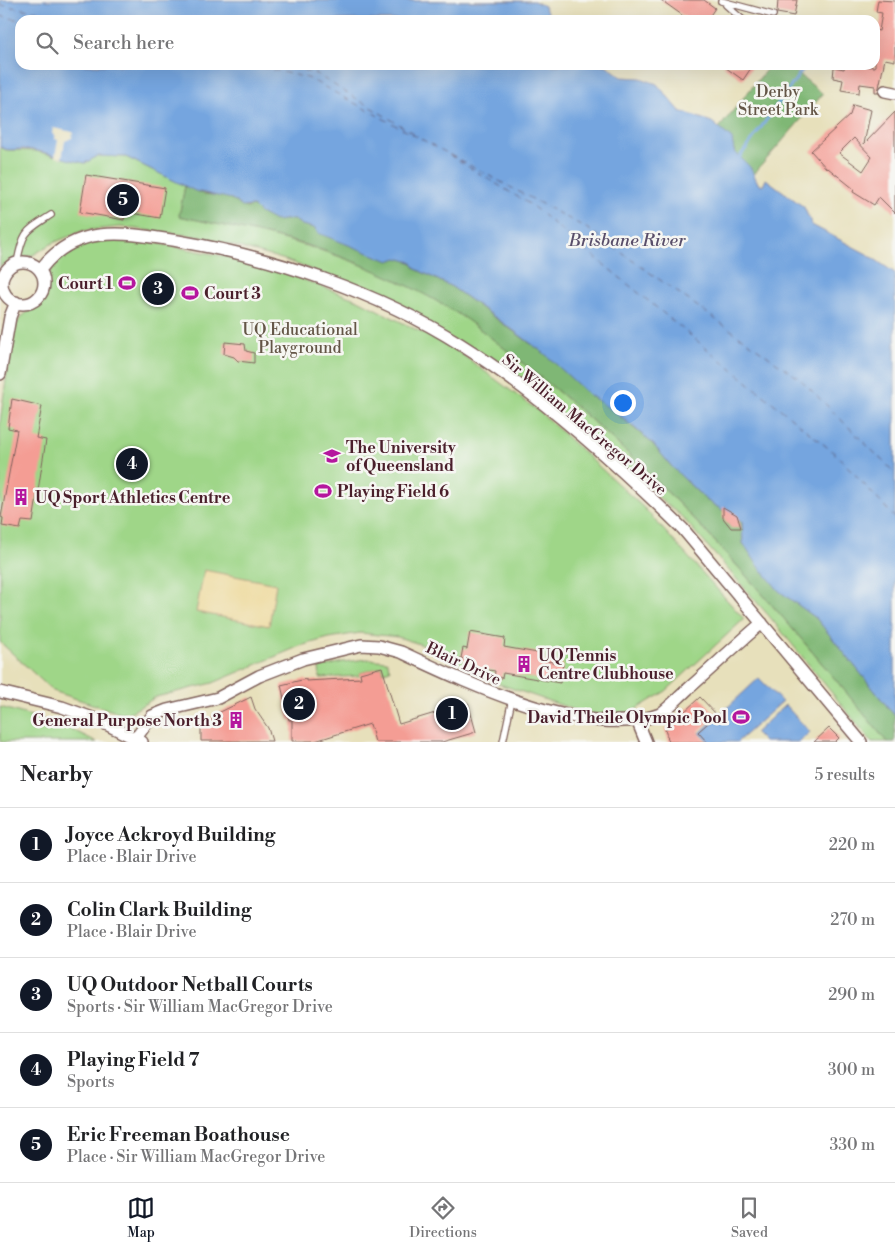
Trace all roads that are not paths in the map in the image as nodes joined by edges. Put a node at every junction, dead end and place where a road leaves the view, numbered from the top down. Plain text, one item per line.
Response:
1 (721, 0) edge
2 (738, 15) edge
3 (773, 15) dead end
4 (52, 215) dead end
5 (17, 263) junction
6 (40, 270) junction
7 (1, 282) edge
8 (16, 302) junction
9 (0, 374) edge
10 (762, 623) junction
11 (0, 692) edge
12 (511, 704) junction
13 (639, 725) junction
14 (139, 740) edge
15 (503, 742) edge
16 (646, 742) edge
17 (862, 742) edge

1 - 2 lane
1 - 3 lane
4 - 5 lane
5 - 6 street
5 - 7 street
6 - 8 street
6 - 10 street, Sir William MacGregor Drive
7 - 8 street
8 - 9 street
10 - 13 street, Blair Drive
10 - 17 street, Sir William MacGregor Drive
11 - 14 street
12 - 13 street, Blair Drive
12 - 14 street, Blair Drive
12 - 15 lane
13 - 16 street

